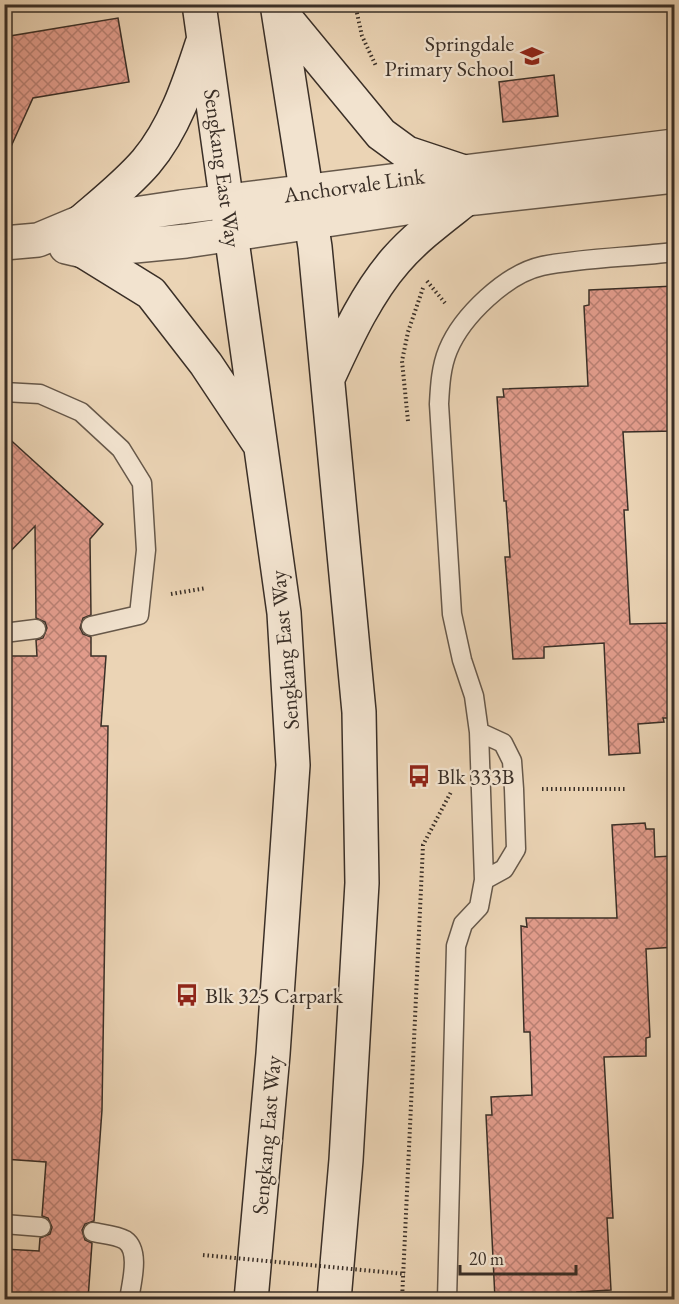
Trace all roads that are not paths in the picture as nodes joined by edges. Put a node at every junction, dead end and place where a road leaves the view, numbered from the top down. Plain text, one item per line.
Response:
1 (199, 4) edge
2 (277, 6) edge
3 (204, 39) junction
4 (675, 146) edge
5 (675, 176) edge
6 (464, 185) junction
7 (227, 201) junction
8 (308, 208) junction
9 (232, 235) junction
10 (82, 237) junction
11 (4, 243) edge
12 (675, 252) edge
13 (328, 376) junction
14 (4, 392) edge
15 (262, 448) junction
16 (91, 626) dead end
17 (36, 629) dead end
18 (4, 633) edge
19 (479, 732) junction
20 (484, 880) junction
21 (4, 1224) edge
22 (41, 1227) dead end
23 (93, 1232) dead end
24 (129, 1299) edge
25 (251, 1299) edge
26 (334, 1299) edge
27 (447, 1299) edge

1 - 3 main road, Sengkang East Way
2 - 6 main road
2 - 8 main road
3 - 7 main road, Sengkang East Way
3 - 10 main road
4 - 6 main road, Anchorvale Link
5 - 6 main road, Anchorvale Link
6 - 8 main road, Anchorvale Link
6 - 13 main road
7 - 8 main road, Anchorvale Link
7 - 9 main road, Sengkang East Way
7 - 10 main road, Anchorvale Link
8 - 9 main road, Anchorvale Link
8 - 13 main road
9 - 10 main road, Anchorvale Link
9 - 15 main road, Sengkang East Way
10 - 11 main road, Anchorvale Link
10 - 15 main road
12 - 19 lane
13 - 26 main road
14 - 16 lane
15 - 25 main road, Sengkang East Way
17 - 18 lane
19 - 20 lane
19 - 20 lane
20 - 27 lane
21 - 22 lane
23 - 24 lane

